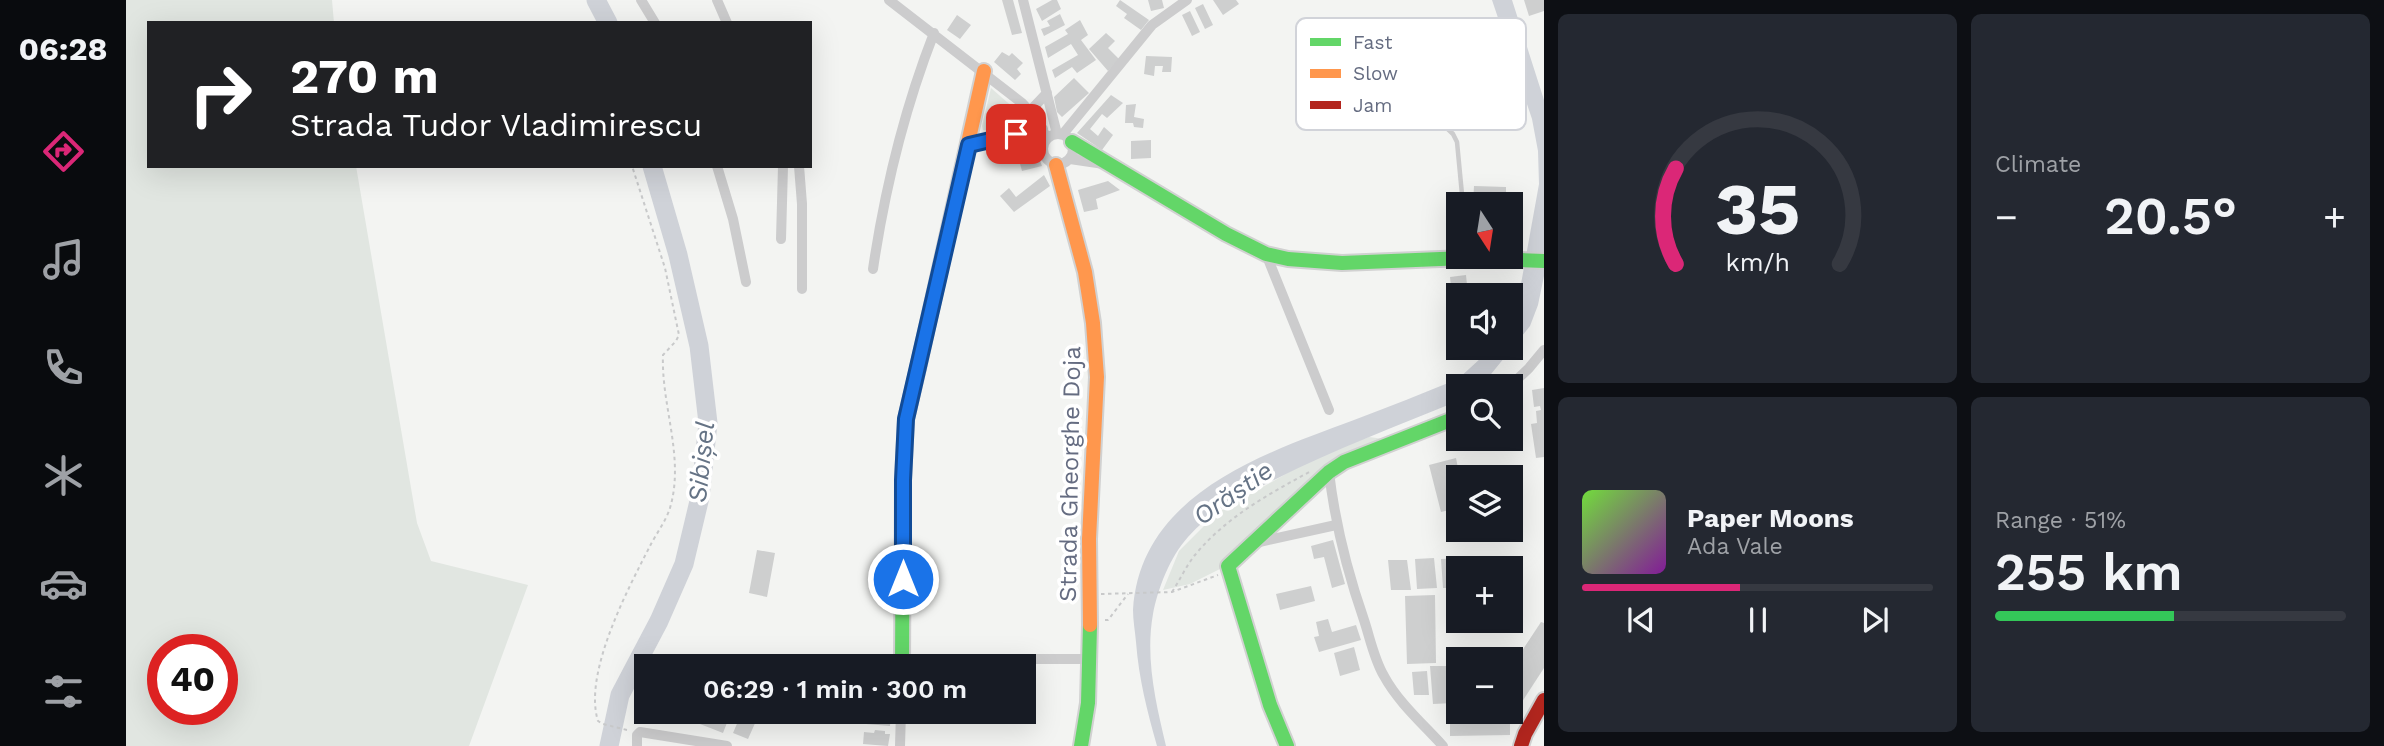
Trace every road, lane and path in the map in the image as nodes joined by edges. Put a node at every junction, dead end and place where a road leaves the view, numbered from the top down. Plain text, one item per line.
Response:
1 (641, 0) edge
2 (717, 0) edge
3 (889, 0) edge
4 (1023, 0) edge
5 (1186, 0) edge
6 (654, 21) edge
7 (726, 21) edge
8 (934, 33) junction
9 (984, 71) junction
10 (1047, 93) junction
11 (1030, 111) junction
12 (1449, 130) edge
13 (1056, 135) junction
14 (969, 145) junction
15 (1063, 162) junction
16 (1107, 165) junction
17 (633, 168) edge
18 (718, 168) edge
19 (783, 168) edge
20 (799, 168) edge
21 (1462, 192) edge
22 (781, 239) dead end
23 (1266, 254) junction
24 (1446, 259) edge
25 (1523, 260) edge
26 (1544, 261) edge
27 (873, 269) dead end
28 (746, 282) dead end
29 (802, 289) dead end
30 (1544, 350) edge
31 (1523, 374) edge
32 (1329, 410) dead end
33 (1446, 422) edge
34 (1312, 470) dead end
35 (1329, 472) junction
36 (1336, 525) junction
37 (1251, 544) junction
38 (1228, 566) junction
39 (1172, 592) junction
40 (1131, 593) junction
41 (1090, 594) junction
42 (1091, 622) junction
43 (902, 654) edge
44 (1091, 659) junction
45 (1036, 660) edge
46 (1544, 700) edge
47 (901, 724) edge
48 (631, 731) dead end
49 (637, 746) edge
50 (727, 746) edge
51 (900, 746) edge
52 (1081, 746) edge
53 (1287, 746) edge
54 (1443, 746) edge
55 (1521, 746) edge

1 - 6 street
2 - 7 street
3 - 8 street
4 - 10 street
5 - 13 street
8 - 9 street
8 - 27 street
9 - 11 street
9 - 14 street
10 - 11 street
10 - 13 street
11 - 13 street
12 - 21 lane
13 - 14 street
13 - 15 street
13 - 15 street
13 - 16 street
14 - 43 street
15 - 16 street
15 - 41 street, Strada Gheorghe Doja
16 - 23 street
17 - 48 path
18 - 28 street
19 - 22 street
20 - 29 street
23 - 24 street
23 - 32 street
25 - 26 street
30 - 31 street
33 - 35 street
34 - 39 path
35 - 36 street
35 - 37 street
36 - 37 street
36 - 54 street
37 - 38 street
38 - 39 path
38 - 53 street
39 - 40 path
40 - 41 path
40 - 42 path
41 - 42 street, Strada Gheorghe Doja
42 - 44 street, Strada Gheorghe Doja
44 - 45 street
44 - 52 street, Strada Gheorghe Doja
46 - 55 street
47 - 51 street
49 - 50 street

